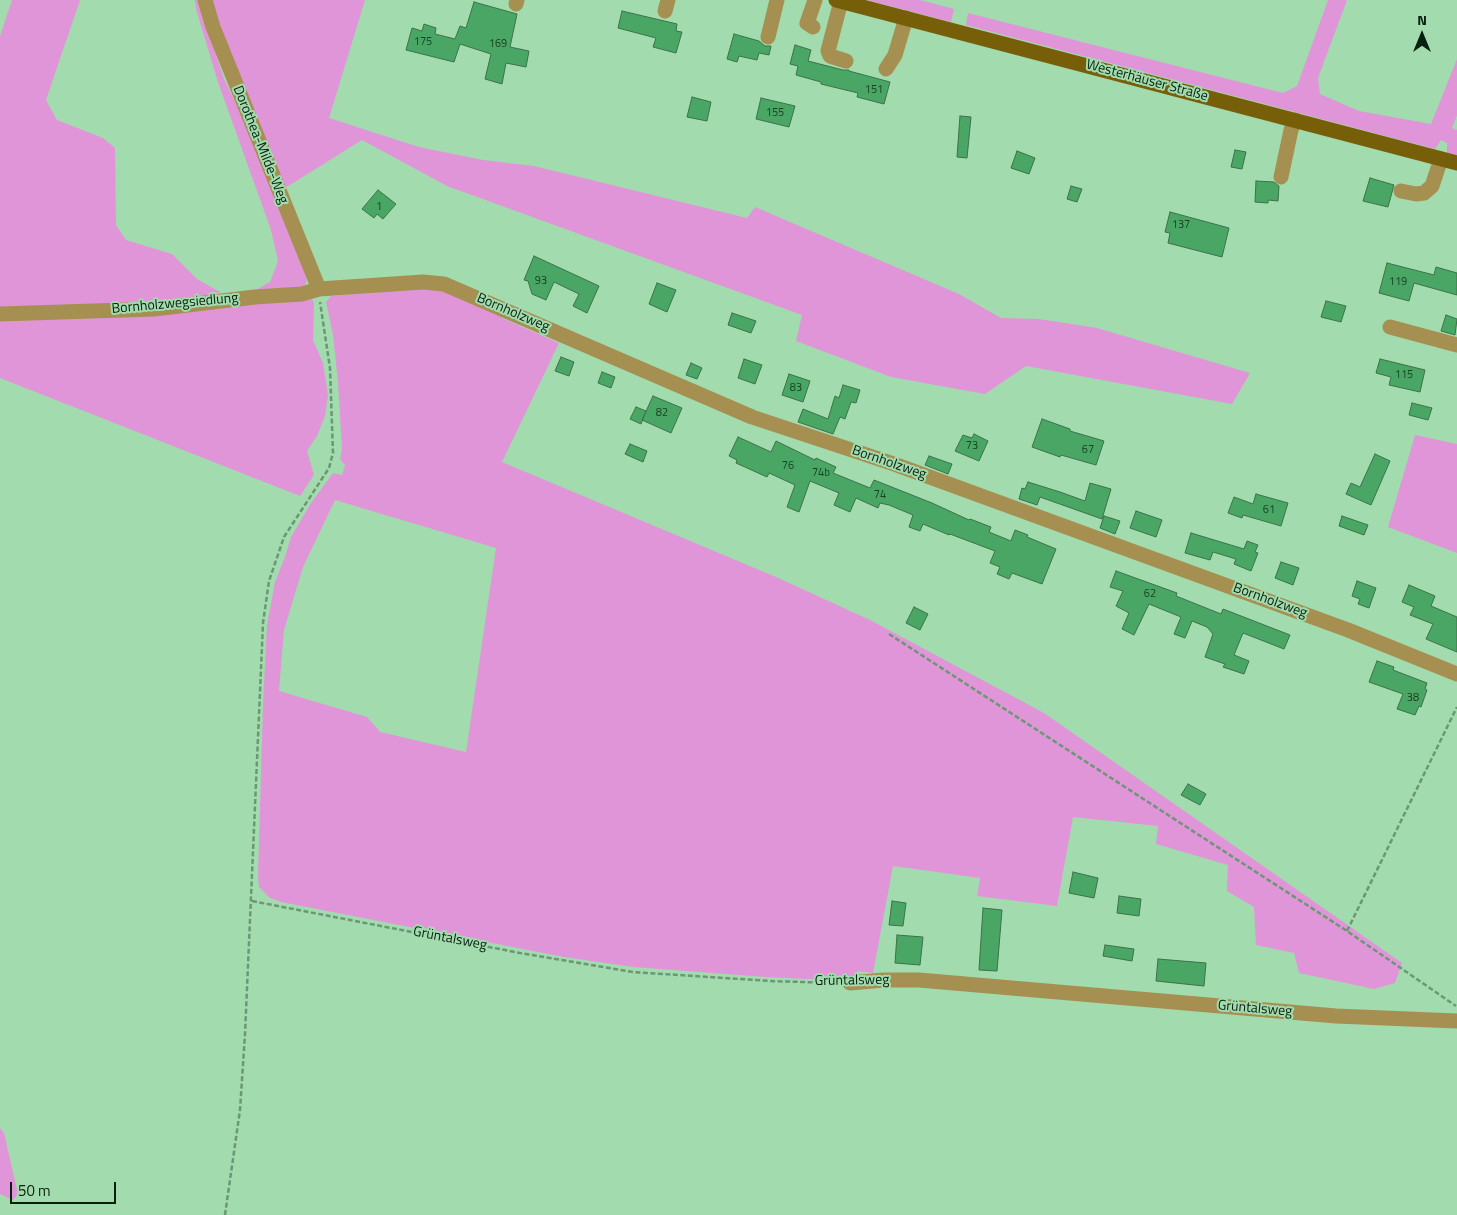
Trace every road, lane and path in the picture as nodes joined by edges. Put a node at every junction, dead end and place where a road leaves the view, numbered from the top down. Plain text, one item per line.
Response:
1 (205, 0) edge
2 (777, 0) edge
3 (815, 0) edge
4 (839, 1) edge
5 (906, 18) junction
6 (813, 28) dead end
7 (768, 37) dead end
8 (846, 61) dead end
9 (886, 69) dead end
10 (1295, 120) junction
11 (1441, 159) junction
12 (1457, 163) edge
13 (1281, 178) dead end
14 (1401, 191) dead end
15 (319, 289) junction
16 (0, 314) edge
17 (1390, 327) dead end
18 (1457, 345) edge
19 (890, 634) dead end
20 (1457, 674) edge
21 (1457, 707) edge
22 (252, 901) junction
23 (1347, 931) junction
24 (850, 983) joint
25 (1457, 1007) edge
26 (1457, 1021) edge
27 (225, 1215) edge

1 - 15 street, Dorothea-Milde-Weg
2 - 7 street
3 - 6 street
4 - 5 main road, Westerhäuser Straße
4 - 8 street
5 - 9 street
5 - 10 main road, Westerhäuser Straße
10 - 11 main road, Westerhäuser Straße
10 - 13 street
11 - 12 main road, Westerhäuser Straße
11 - 14 street
15 - 16 street, Bornholzwegsiedlung
15 - 20 street, Bornholzweg
15 - 22 path
17 - 18 street
19 - 23 path
21 - 23 path
22 - 24 path, Grüntalsweg
22 - 27 path
23 - 25 path
24 - 26 street, Grüntalsweg

